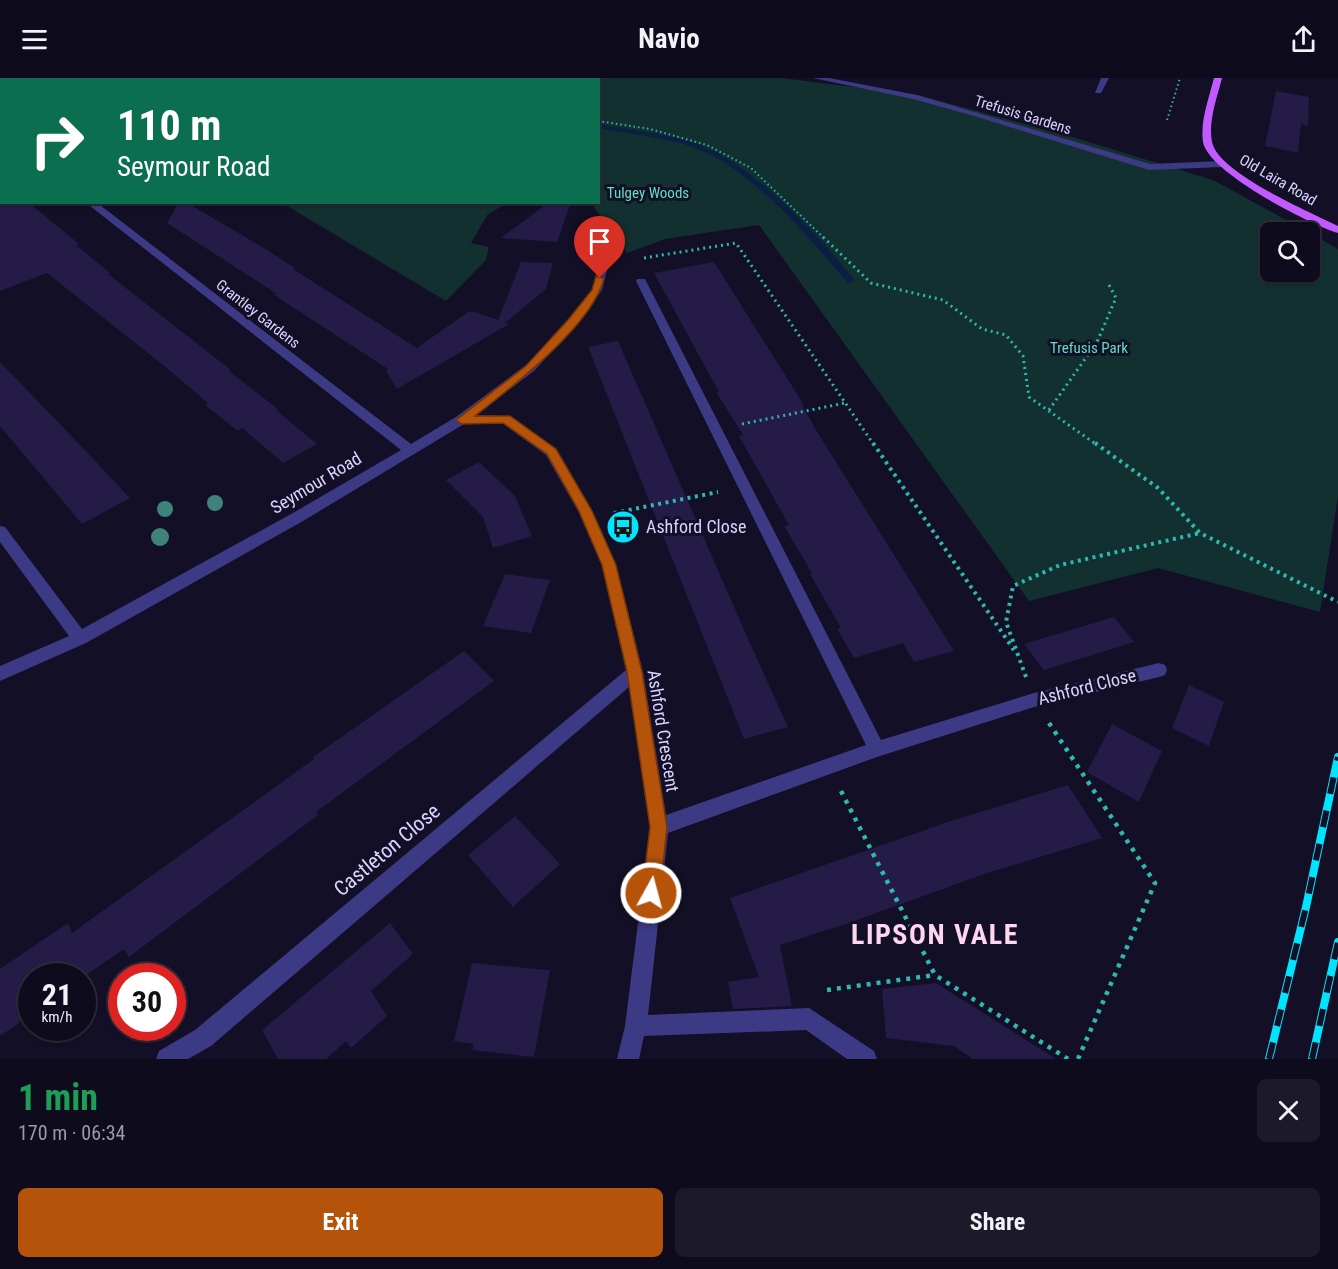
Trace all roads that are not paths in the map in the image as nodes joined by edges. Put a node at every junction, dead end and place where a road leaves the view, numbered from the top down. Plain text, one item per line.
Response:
1 (817, 78) edge
2 (1105, 78) edge
3 (1218, 78) edge
4 (1098, 91) dead end
5 (1222, 164) junction
6 (92, 204) edge
7 (1338, 230) edge
8 (603, 266) dead end
9 (641, 281) dead end
10 (462, 420) junction
11 (409, 449) junction
12 (0, 531) edge
13 (80, 639) junction
14 (1159, 670) dead end
15 (635, 672) junction
16 (0, 674) edge
17 (877, 749) junction
18 (659, 827) junction
19 (636, 1026) junction
20 (167, 1059) edge
21 (628, 1059) edge
22 (866, 1059) edge

1 - 5 street, Trefusis Gardens
2 - 4 street
3 - 5 main road, Old Laira Road
5 - 7 main road, Old Laira Road
6 - 11 street, Grantley Gardens
8 - 10 street, Seymour Road
9 - 17 street
10 - 11 street, Seymour Road
10 - 15 street, Ashford Crescent
11 - 13 street, Seymour Road
12 - 13 street
13 - 16 street, Seymour Road
14 - 17 street, Ashford Close
15 - 18 street, Ashford Crescent
15 - 20 street, Castleton Close
17 - 18 street, Ashford Close
18 - 19 street, Ashford Crescent
19 - 21 street, Ashford Crescent
19 - 22 street

